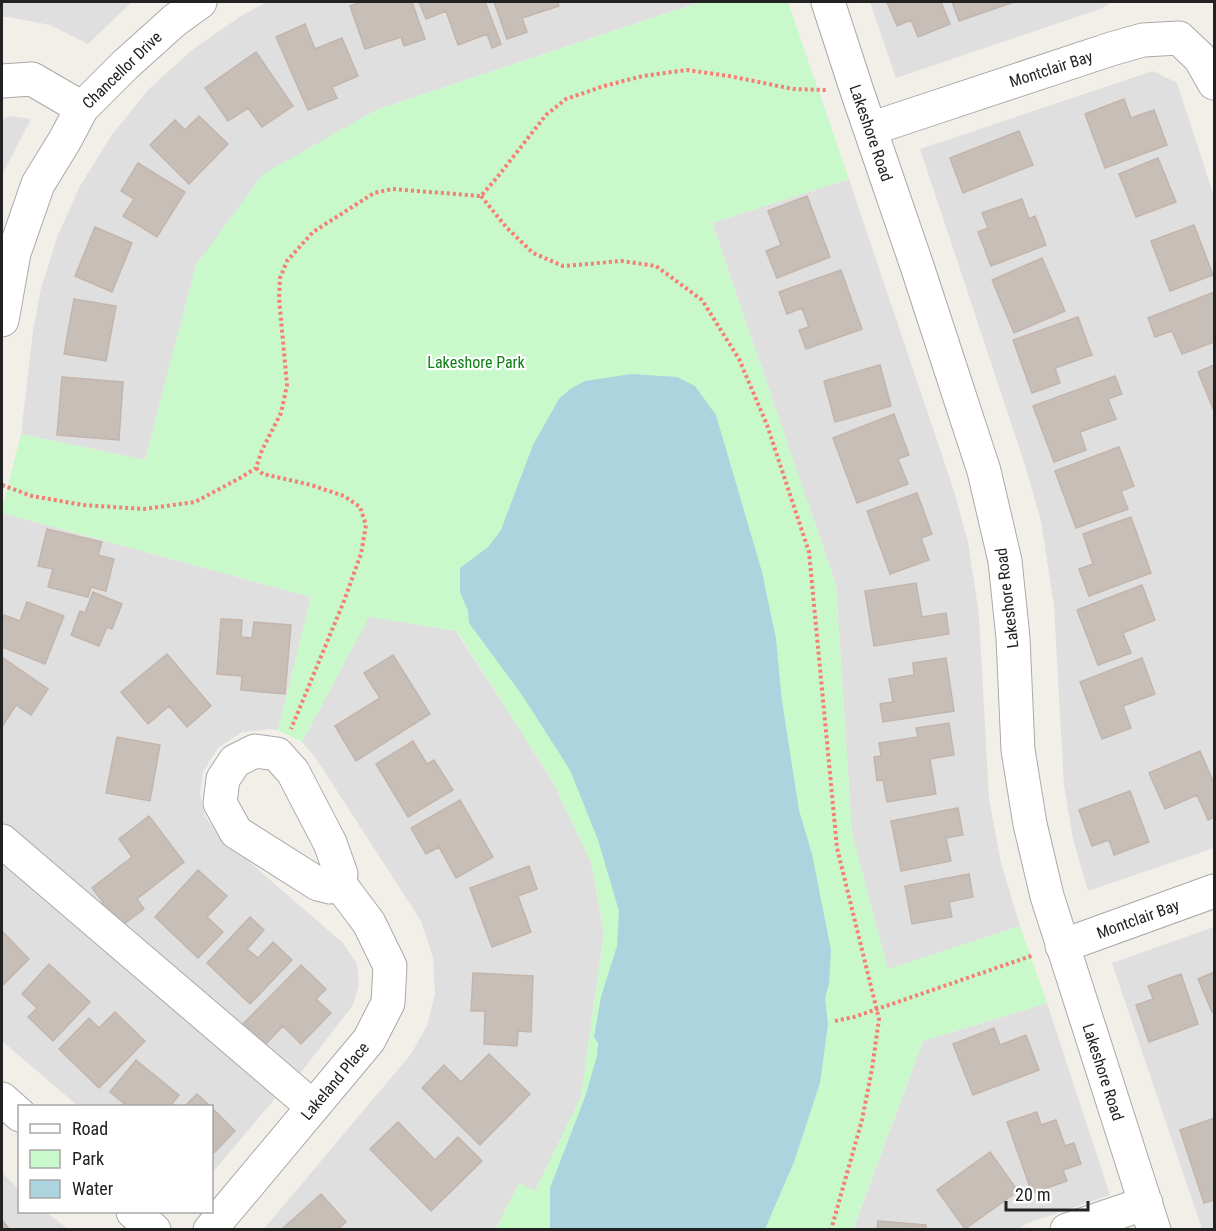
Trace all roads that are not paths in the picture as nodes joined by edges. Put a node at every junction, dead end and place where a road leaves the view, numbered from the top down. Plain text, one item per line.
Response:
1 (200, 2) edge
2 (828, 2) edge
3 (2, 81) edge
4 (1215, 83) edge
5 (82, 108) junction
6 (870, 129) junction
7 (2, 320) edge
8 (2, 841) edge
9 (339, 883) junction
10 (1215, 891) edge
11 (1062, 946) junction
12 (2, 1099) edge
13 (313, 1107) junction
14 (18, 1113) edge
15 (134, 1213) edge
16 (1150, 1216) edge
17 (154, 1230) edge
18 (210, 1230) edge
19 (1067, 1230) edge

1 - 5 street, Chancellor Drive
2 - 6 street, Lakeshore Road
3 - 5 street
4 - 6 street, Montclair Bay
5 - 7 street, Chancellor Drive
6 - 11 street, Lakeshore Road
8 - 13 street
9 - 9 street, Lakeland Place
9 - 13 street, Lakeland Place
10 - 11 street, Montclair Bay
11 - 16 street, Lakeshore Road
12 - 14 street
13 - 18 street, Lakeland Place
15 - 17 street
16 - 19 street, Lakeshore Road

